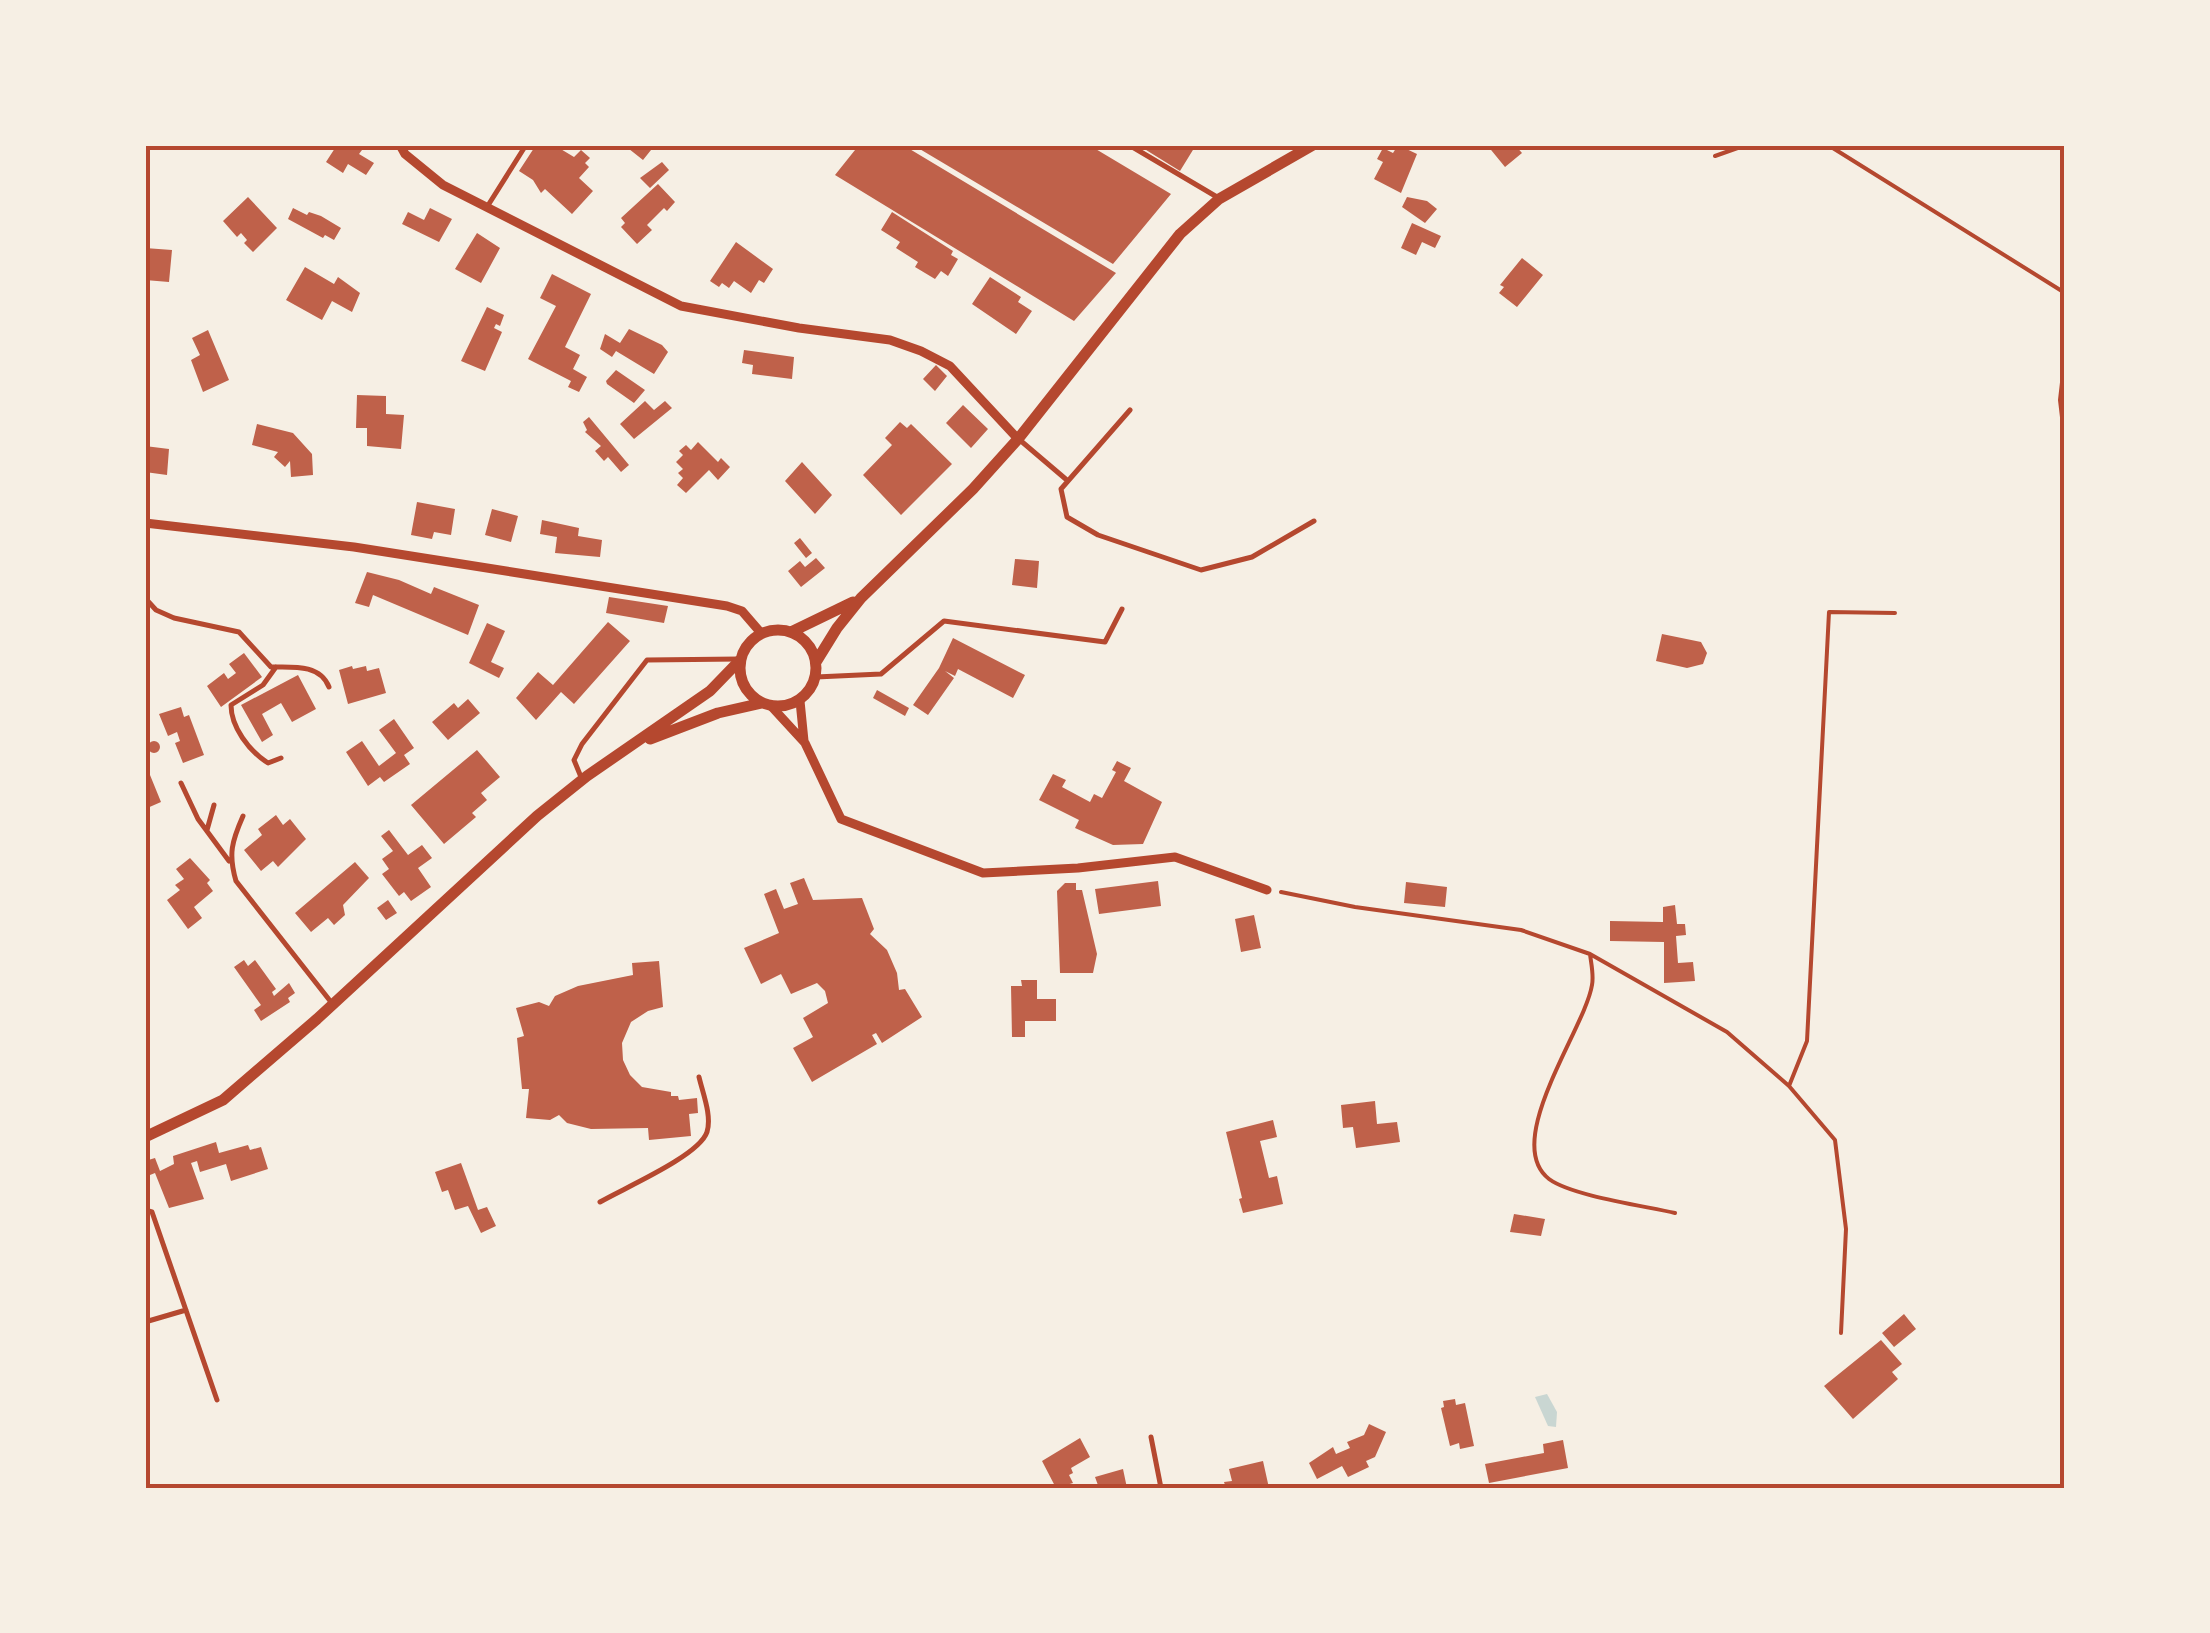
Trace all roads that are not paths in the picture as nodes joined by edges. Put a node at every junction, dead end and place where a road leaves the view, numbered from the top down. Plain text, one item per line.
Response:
1 (400, 145) edge
2 (526, 145) edge
3 (1129, 145) edge
4 (1312, 145) edge
5 (1219, 199) junction
6 (487, 207) junction
7 (1130, 410) dead end
8 (1018, 439) junction
9 (1068, 481) junction
10 (1314, 521) dead end
11 (145, 523) edge
12 (145, 598) edge
13 (861, 598) junction
14 (1122, 610) dead end
15 (791, 632) junction
16 (761, 634) junction
17 (741, 659) junction
18 (816, 662) junction
19 (276, 667) junction
20 (816, 676) junction
21 (329, 688) dead end
22 (800, 701) junction
23 (766, 705) junction
24 (805, 744) junction
25 (632, 746) junction
26 (281, 758) dead end
27 (582, 780) junction
28 (181, 784) dead end
29 (214, 805) dead end
30 (243, 816) dead end
31 (207, 830) junction
32 (231, 863) junction
33 (1267, 890) road end
34 (333, 1004) junction
35 (699, 1077) dead end
36 (145, 1136) edge
37 (600, 1202) dead end
38 (145, 1210) edge
39 (186, 1310) junction
40 (145, 1322) edge
41 (217, 1400) dead end
42 (1152, 1437) dead end
43 (1161, 1488) edge

1 - 6 street
2 - 6 lane
3 - 5 lane
4 - 5 street
5 - 8 street
6 - 8 street
7 - 9 lane
8 - 9 lane
8 - 13 street
9 - 10 lane
11 - 16 street
12 - 19 lane
13 - 15 street
13 - 18 street
14 - 20 lane
15 - 16 street
15 - 18 street
16 - 17 street
17 - 23 street
17 - 25 street
17 - 27 lane
18 - 20 street
19 - 21 lane
19 - 26 lane
20 - 22 street
22 - 23 street
22 - 24 street
23 - 24 street
23 - 25 street
24 - 33 street
25 - 27 street
27 - 34 street
28 - 31 lane
29 - 31 lane
30 - 32 lane
31 - 32 lane
32 - 34 lane
34 - 36 street
35 - 37 lane
38 - 39 lane
39 - 40 lane
39 - 41 lane
42 - 43 lane

